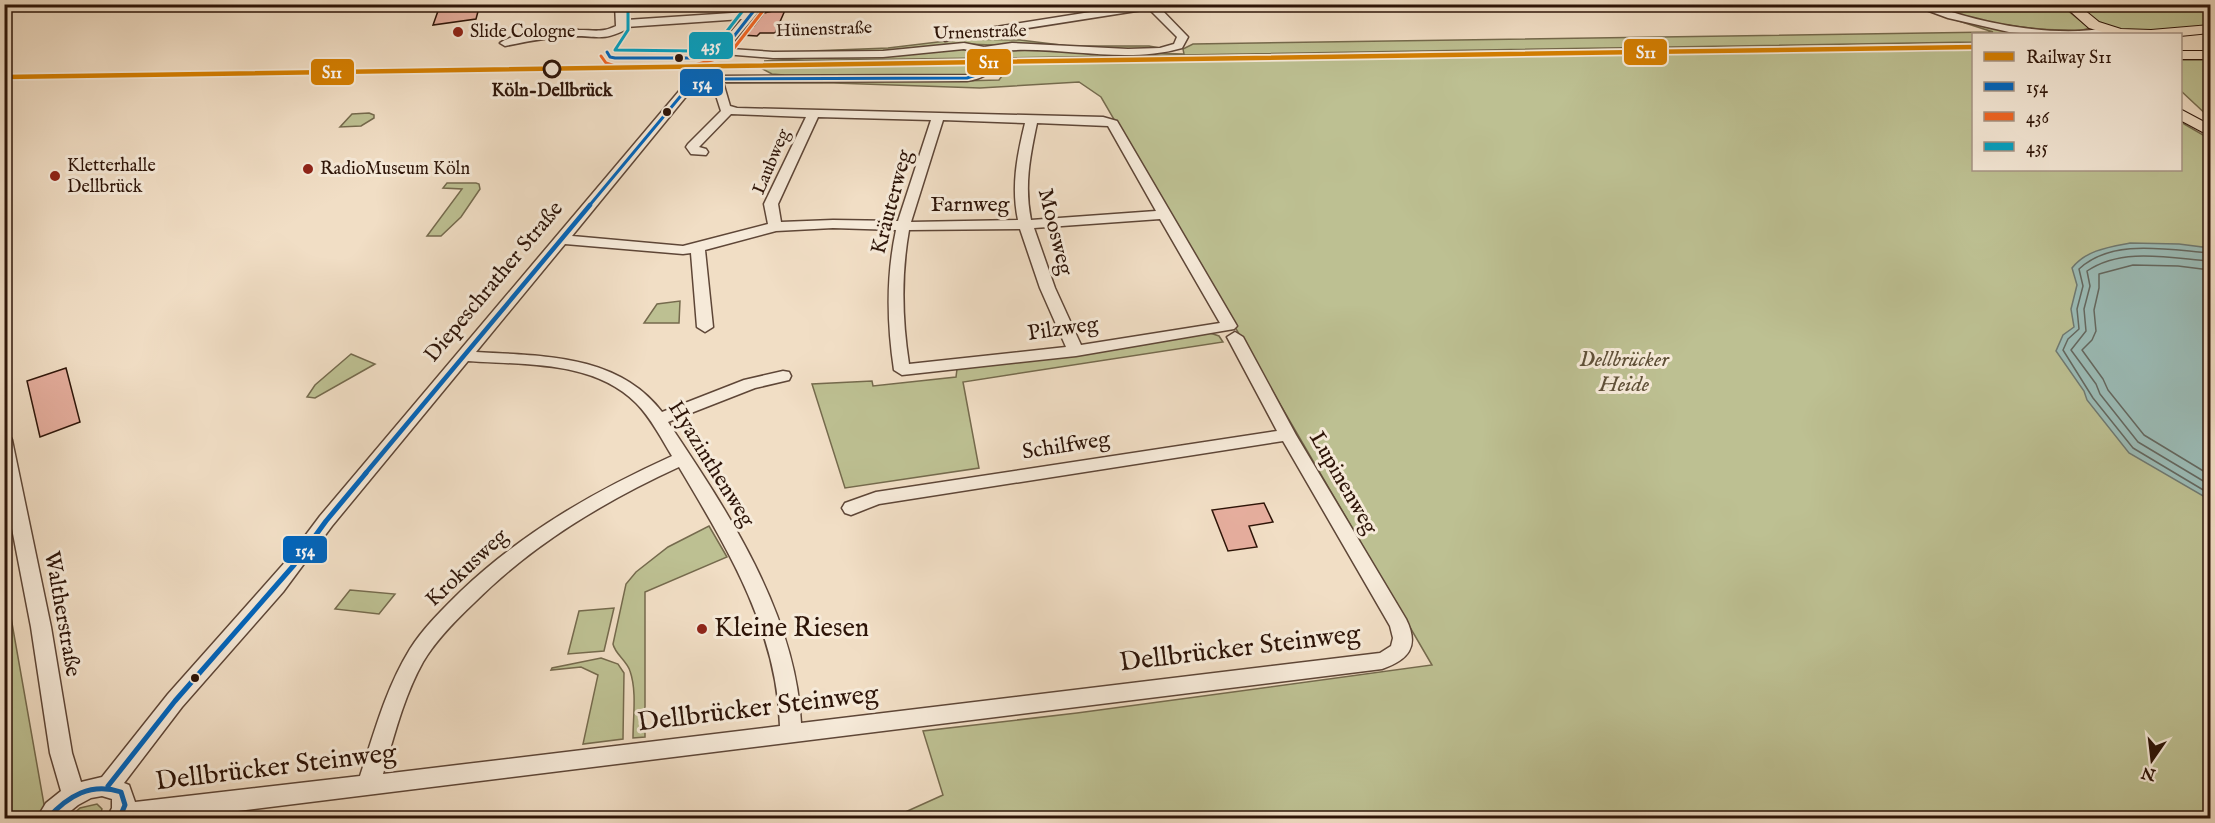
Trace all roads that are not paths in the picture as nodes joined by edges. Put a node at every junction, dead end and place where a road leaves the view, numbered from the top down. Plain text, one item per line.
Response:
1 (620, 4) edge
2 (785, 4) edge
3 (1604, 4) edge
4 (1816, 4) edge
5 (1915, 4) edge
6 (2068, 4) edge
7 (1151, 5) edge
8 (755, 9) edge
9 (621, 24) junction
10 (2211, 29) edge
11 (2109, 30) junction
12 (2061, 33) edge
13 (2088, 33) edge
14 (505, 43) dead end
15 (984, 50) junction
16 (749, 55) junction
17 (2182, 55) edge
18 (2211, 55) edge
19 (716, 79) junction
20 (728, 110) junction
21 (814, 113) junction
22 (2182, 114) edge
23 (938, 117) junction
24 (1032, 119) junction
25 (2211, 131) edge
26 (702, 152) dead end
27 (1165, 214) junction
28 (903, 226) junction
29 (1027, 226) junction
30 (776, 227) junction
31 (561, 239) junction
32 (698, 248) junction
33 (705, 327) dead end
34 (1232, 332) junction
35 (1076, 351) junction
36 (463, 356) junction
37 (902, 370) joint
38 (783, 376) dead end
39 (658, 420) junction
40 (1288, 435) junction
41 (4, 440) edge
42 (682, 459) junction
43 (851, 508) dead end
44 (1399, 652) joint
45 (790, 733) junction
46 (108, 786) junction
47 (368, 786) junction
48 (74, 796) junction
49 (120, 816) edge
50 (48, 819) edge

1 - 9 street
2 - 8 street
3 - 4 street
5 - 12 street
6 - 11 main road
7 - 15 street, Urnenstraße
7 - 16 street, Hünenstraße
8 - 9 street
8 - 16 street, Urnenstraße
9 - 14 street
10 - 11 main road
11 - 13 street
15 - 16 street, Urnenstraße
15 - 19 street, Diepeschrather Straße
17 - 18 main road
19 - 20 street
19 - 31 street, Diepeschrather Straße
20 - 21 street
20 - 26 street
21 - 23 street
21 - 30 street, Laubweg
22 - 25 main road
23 - 24 street
23 - 28 street, Kräuterweg
24 - 27 street, Lupinenweg
24 - 29 street, Moosweg
27 - 29 street, Farnweg
27 - 34 street, Lupinenweg
28 - 29 street, Farnweg
28 - 30 street, Farnweg
28 - 37 street, Kräuterweg
29 - 35 street, Moosweg
30 - 32 street, Farnweg
31 - 32 street, Farnweg
31 - 36 street, Diepeschrather Straße
32 - 33 street
34 - 35 street, Pilzweg
34 - 40 street, Lupinenweg
35 - 37 street, Pilzweg
36 - 39 street, Hyazinthenweg
36 - 46 street, Diepeschrather Straße
38 - 39 street
39 - 42 street, Hyazinthenweg
40 - 43 street, Schilfweg
40 - 44 street, Lupinenweg
41 - 48 street, Waltherstraße
42 - 45 street, Hyazinthenweg
42 - 47 street, Krokusweg
44 - 45 street, Dellbrücker Steinweg
45 - 47 street, Dellbrücker Steinweg
46 - 48 street
46 - 49 street
47 - 49 street, Dellbrücker Steinweg
48 - 50 street

